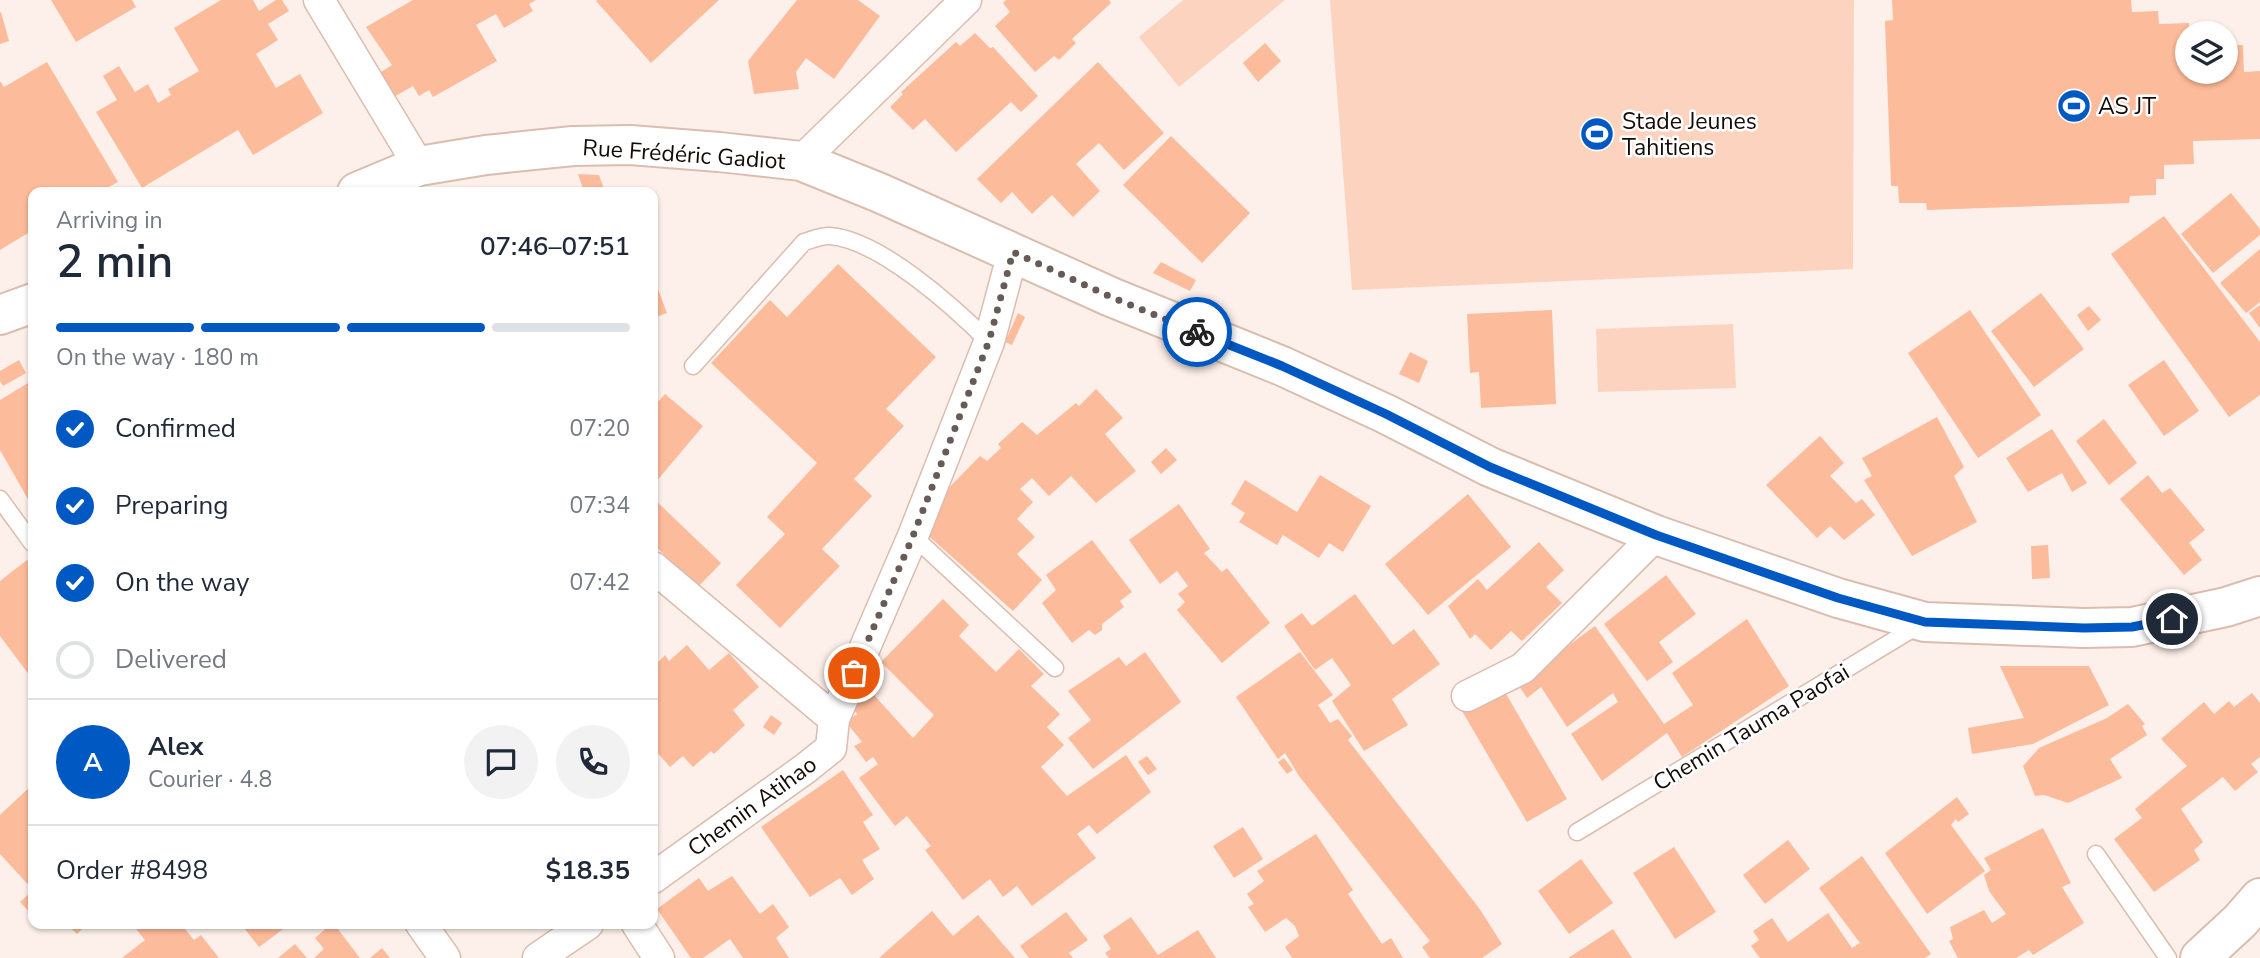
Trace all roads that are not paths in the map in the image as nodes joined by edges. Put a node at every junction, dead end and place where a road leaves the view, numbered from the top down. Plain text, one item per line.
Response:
1 (319, 0) edge
2 (966, 0) edge
3 (801, 161) junction
4 (419, 166) junction
5 (375, 187) edge
6 (1013, 252) junction
7 (28, 305) edge
8 (0, 314) edge
9 (989, 341) junction
10 (693, 366) dead end
11 (0, 499) edge
12 (1656, 535) junction
13 (913, 536) junction
14 (28, 538) edge
15 (658, 571) edge
16 (2251, 607) edge
17 (1925, 622) junction
18 (1055, 667) dead end
19 (1467, 696) dead end
20 (834, 719) junction
21 (1577, 832) dead end
22 (2096, 855) dead end
23 (658, 874) edge
24 (2260, 898) edge
25 (425, 929) edge
26 (581, 929) edge
27 (640, 929) edge
28 (445, 958) edge
29 (538, 958) edge
30 (659, 958) edge
31 (2168, 958) edge
32 (2200, 958) edge

1 - 4 street
2 - 3 street
3 - 4 main road, Rue Frédéric Gadiot
3 - 6 main road, Rue Frédéric Gadiot
4 - 5 main road, Rue Frédéric Gadiot
6 - 9 street, Chemin Atihao
6 - 12 main road, Rue Frédéric Gadiot
7 - 8 main road
9 - 10 lane
9 - 13 street, Chemin Atihao
11 - 14 lane
12 - 17 main road, Rue Frédéric Gadiot
12 - 19 street
13 - 18 lane
13 - 20 street, Chemin Atihao
15 - 20 street
16 - 17 main road, Rue Frédéric Gadiot
17 - 21 lane, Chemin Tauma Paofai
20 - 23 street, Chemin Atihao
22 - 31 lane
24 - 32 main road
25 - 28 street
26 - 29 street
27 - 30 street

